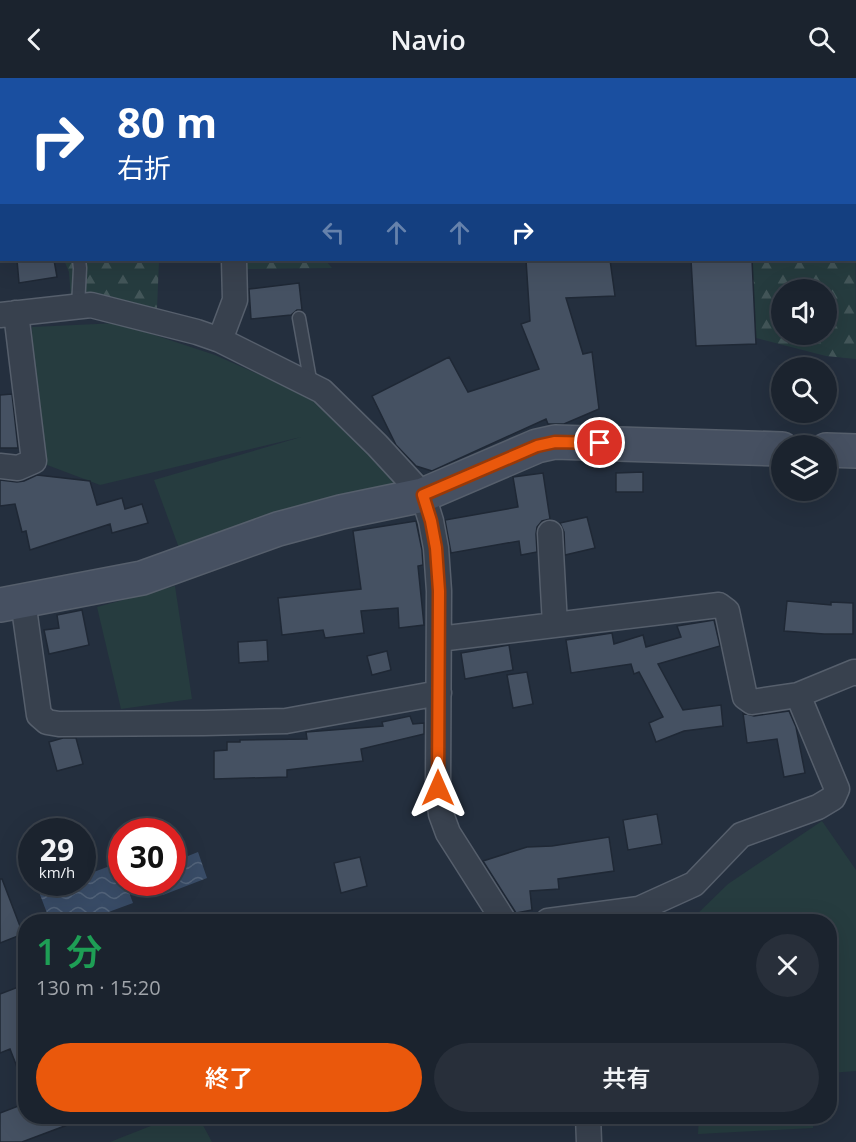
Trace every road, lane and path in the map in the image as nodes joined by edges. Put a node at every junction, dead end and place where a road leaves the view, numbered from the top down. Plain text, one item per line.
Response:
1 (78, 261) edge
2 (234, 261) edge
3 (78, 307) junction
4 (8, 314) edge
5 (299, 318) dead end
6 (220, 340) junction
7 (312, 386) junction
8 (771, 448) edge
9 (837, 450) edge
10 (856, 451) edge
11 (0, 465) edge
12 (423, 495) junction
13 (550, 533) dead end
14 (11, 603) edge
15 (555, 625) junction
16 (439, 639) junction
17 (856, 673) edge
18 (439, 693) junction
19 (798, 694) junction
20 (499, 914) edge
21 (601, 914) edge
22 (588, 1124) edge
23 (589, 1142) edge

1 - 3 lane
2 - 6 street
3 - 4 street
3 - 6 street
4 - 11 street
5 - 7 lane
6 - 7 street
7 - 12 street
8 - 12 street
9 - 10 street
12 - 14 street
12 - 16 street
13 - 15 street
14 - 18 street
15 - 16 street
15 - 19 street
16 - 18 street
17 - 19 street
18 - 20 street
19 - 21 street
22 - 23 street

